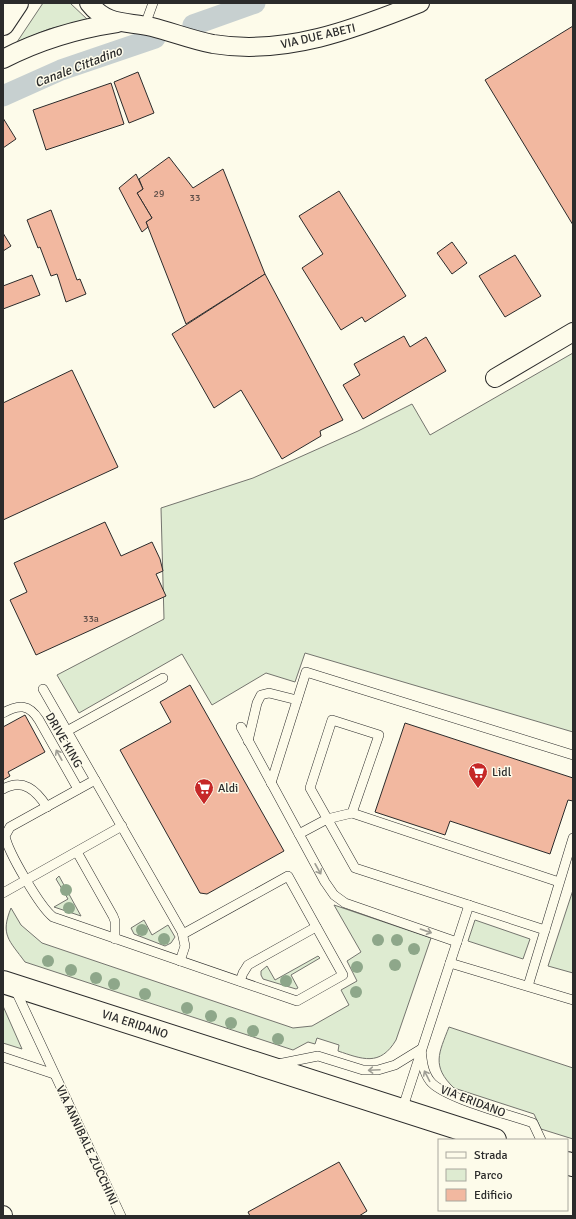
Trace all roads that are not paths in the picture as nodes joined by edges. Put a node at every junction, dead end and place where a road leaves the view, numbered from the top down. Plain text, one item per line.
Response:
1 (17, 3) edge
2 (89, 3) edge
3 (153, 3) edge
4 (420, 3) edge
5 (118, 22) junction
6 (3, 24) edge
7 (144, 26) junction
8 (3, 59) edge
9 (573, 332) edge
10 (495, 378) dead end
11 (163, 678) dead end
12 (43, 689) dead end
13 (297, 700) junction
14 (3, 713) edge
15 (241, 728) dead end
16 (67, 731) junction
17 (248, 742) junction
18 (573, 755) edge
19 (95, 780) junction
20 (271, 783) junction
21 (3, 789) edge
22 (78, 789) junction
23 (47, 807) junction
24 (352, 813) junction
25 (327, 819) junction
26 (122, 826) junction
27 (299, 834) junction
28 (573, 838) edge
29 (77, 852) junction
30 (27, 879) junction
31 (560, 882) junction
32 (3, 893) edge
33 (469, 905) junction
34 (316, 927) junction
35 (545, 930) junction
36 (183, 934) junction
37 (115, 939) junction
38 (457, 942) junction
39 (180, 961) junction
40 (450, 963) junction
41 (240, 981) junction
42 (8, 984) edge
43 (528, 986) junction
44 (573, 1000) edge
45 (422, 1049) junction
46 (3, 1057) edge
47 (267, 1067) junction
48 (54, 1074) junction
49 (402, 1110) junction
50 (492, 1139) edge
51 (541, 1139) edge
52 (121, 1216) edge

1 - 6 main road
2 - 5 street, VIA DUE ABETI
3 - 7 lane
4 - 7 street, VIA DUE ABETI
5 - 7 street, VIA DUE ABETI
5 - 8 street, VIA DUE ABETI
9 - 10 street
11 - 16 lane
12 - 16 lane
13 - 17 lane
13 - 18 lane
13 - 20 lane
22 -> 14 lane, DRIVE KING
15 - 17 lane
16 - 19 lane
17 - 20 lane
19 - 22 lane
19 - 26 lane
20 - 27 lane
21 - 23 lane
22 - 23 lane
23 - 30 lane
24 - 25 lane
24 - 25 lane
24 - 31 lane
25 - 27 lane
25 - 33 lane
26 - 29 lane
26 - 36 lane
27 -> 38 lane
28 - 31 lane
29 - 30 lane
29 - 37 lane
30 - 32 lane
30 - 37 lane
31 - 35 lane
33 - 35 lane
33 - 38 lane, VIA ERIDANO
34 - 36 lane
34 - 41 lane
34 - 41 lane
35 - 43 lane
36 - 39 lane
37 - 39 lane
38 - 40 lane, VIA ERIDANO
39 - 41 lane
40 - 43 lane
40 - 45 lane, VIA ERIDANO
42 - 47 main road, VIA ERIDANO
42 - 48 lane, VIA ANNIBALE ZUCCHINI
43 - 44 lane
45 -> 47 lane
45 - 49 lane, VIA ERIDANO
51 -> 45 lane, VIA ERIDANO
46 - 48 lane, VIA ANNIBALE ZUCCHINI
47 - 49 main road, VIA ERIDANO
48 - 52 lane, VIA ANNIBALE ZUCCHINI
49 - 50 main road, VIA ERIDANO

